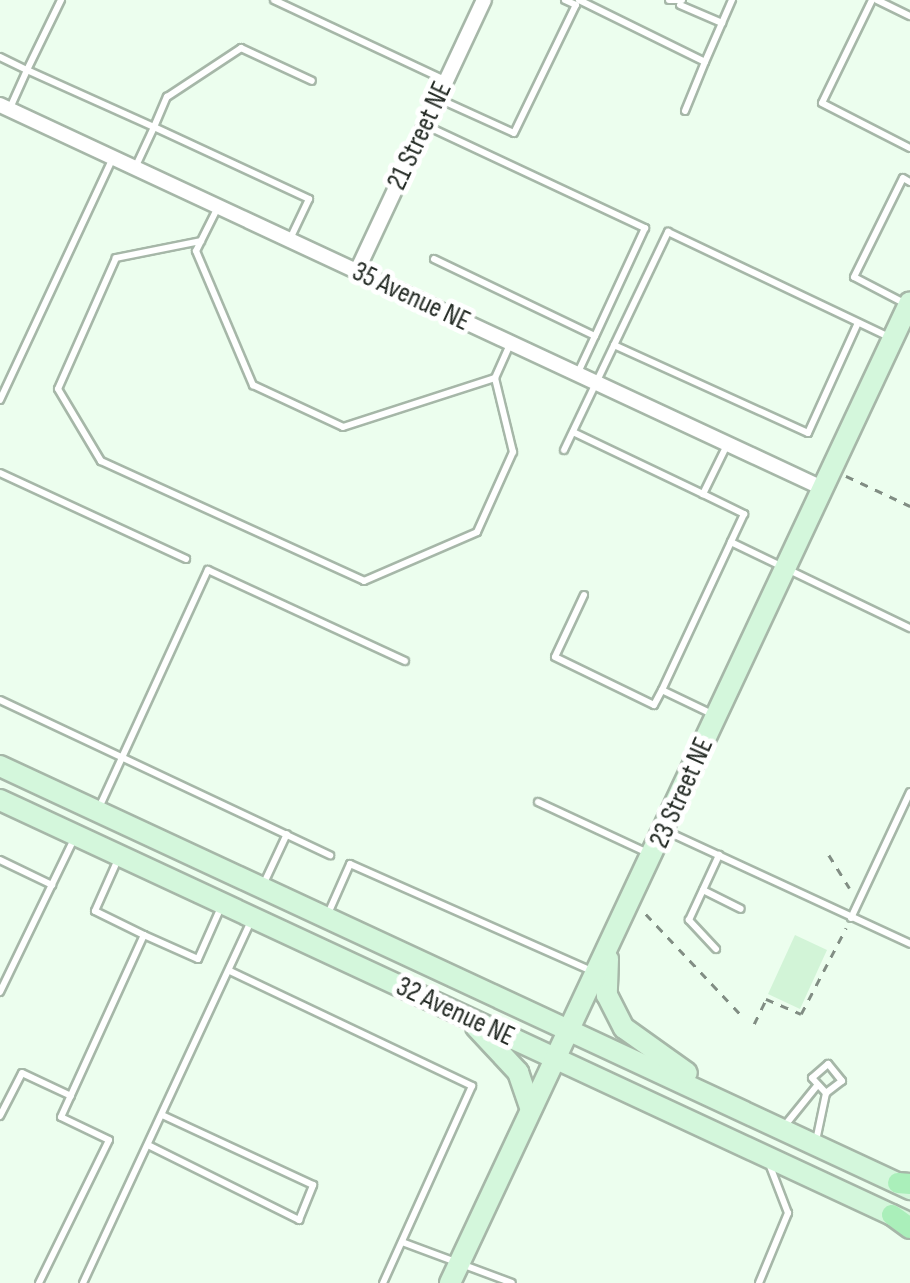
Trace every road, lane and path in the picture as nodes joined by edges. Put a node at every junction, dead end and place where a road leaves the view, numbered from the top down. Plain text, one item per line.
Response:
1 (62, 0) edge
2 (274, 0) edge
3 (484, 0) edge
4 (565, 0) edge
5 (669, 0) edge
6 (732, 0) edge
7 (874, 0) edge
8 (578, 2) edge
9 (681, 2) edge
10 (910, 16) edge
11 (722, 23) junction
12 (0, 58) edge
13 (705, 62) junction
14 (27, 70) junction
15 (446, 80) junction
16 (312, 81) dead end
17 (438, 98) junction
18 (4, 107) edge
19 (685, 111) dead end
20 (426, 125) junction
21 (154, 127) junction
22 (910, 148) edge
23 (113, 158) junction
24 (135, 168) junction
25 (910, 182) edge
26 (218, 206) junction
27 (289, 240) junction
28 (200, 241) junction
29 (434, 259) dead end
30 (357, 272) junction
31 (909, 303) edge
32 (858, 322) junction
33 (595, 336) junction
34 (892, 339) junction
35 (511, 343) junction
36 (614, 345) junction
37 (577, 374) junction
38 (495, 378) junction
39 (596, 383) junction
40 (0, 400) edge
41 (573, 432) junction
42 (727, 444) junction
43 (564, 450) dead end
44 (0, 473) edge
45 (844, 476) dead end
46 (822, 488) junction
47 (703, 494) junction
48 (910, 506) edge
49 (731, 542) junction
50 (186, 559) dead end
51 (784, 568) junction
52 (584, 595) dead end
53 (910, 628) edge
54 (405, 661) dead end
55 (662, 690) junction
56 (0, 700) edge
57 (716, 717) junction
58 (122, 758) junction
59 (0, 766) edge
60 (910, 792) edge
61 (0, 800) edge
62 (538, 802) dead end
63 (97, 811) junction
64 (664, 831) junction
65 (287, 834) junction
66 (76, 835) junction
67 (330, 855) dead end
68 (719, 855) junction
69 (829, 855) dead end
70 (119, 856) junction
71 (653, 856) junction
72 (0, 860) edge
73 (52, 884) junction
74 (262, 886) junction
75 (850, 888) dead end
76 (703, 890) junction
77 (222, 904) junction
78 (741, 908) dead end
79 (646, 914) dead end
80 (327, 917) junction
81 (252, 918) junction
82 (851, 918) junction
83 (144, 935) junction
84 (910, 944) edge
85 (716, 949) dead end
86 (609, 950) junction
87 (230, 971) junction
88 (598, 973) junction
89 (0, 992) edge
90 (464, 1016) junction
91 (743, 1018) dead end
92 (754, 1024) dead end
93 (570, 1029) junction
94 (555, 1058) junction
95 (816, 1087) junction
96 (826, 1093) junction
97 (71, 1096) junction
98 (531, 1109) junction
99 (746, 1114) junction
100 (162, 1115) junction
101 (0, 1116) edge
102 (779, 1130) junction
103 (148, 1145) junction
104 (816, 1147) junction
105 (765, 1157) junction
106 (906, 1185) edge
107 (904, 1222) edge
108 (402, 1242) junction
109 (461, 1260) junction
110 (84, 1281) edge
111 (40, 1283) edge
112 (95, 1283) edge
113 (383, 1283) edge
114 (450, 1283) edge
115 (512, 1283) edge
116 (759, 1283) edge

1 - 14 lane
2 - 15 lane
3 - 15 street, 21 Street NE
4 - 8 lane
5 - 9 lane
6 - 11 lane
7 - 10 lane
7 - 22 lane
8 - 13 lane
8 - 17 lane
9 - 11 lane
11 - 13 lane
12 - 14 lane
13 - 19 lane
14 - 18 lane
14 - 21 lane
15 - 17 street, 21 Street NE
16 - 21 lane
17 - 20 street, 21 Street NE
18 - 23 street, 35 Avenue NE
20 - 30 street, 21 Street NE
20 - 33 lane
21 - 24 lane
21 - 27 lane
23 - 24 street, 35 Avenue NE
23 - 40 lane
24 - 26 street, 35 Avenue NE
25 - 31 lane
26 - 27 street, 35 Avenue NE
26 - 28 lane
27 - 30 street, 35 Avenue NE
28 - 38 lane
28 - 38 lane
29 - 33 lane
30 - 35 street, 35 Avenue NE
31 - 34 main road, 23 Street NE
32 - 34 lane
32 - 36 lane
32 - 36 lane
33 - 37 lane
34 - 46 main road, 23 Street NE
35 - 37 street, 35 Avenue NE
35 - 38 lane
36 - 39 lane
37 - 39 street, 35 Avenue NE
39 - 41 lane
39 - 42 street, 35 Avenue NE
41 - 43 lane
41 - 47 lane
42 - 46 street, 35 Avenue NE
42 - 47 lane
44 - 50 lane
45 - 48 path
46 - 51 main road, 23 Street NE
47 - 49 lane
49 - 51 lane
49 - 55 lane
51 - 53 lane
51 - 57 main road, 23 Street NE
52 - 55 lane
54 - 58 lane
55 - 57 lane
56 - 58 lane
57 - 64 main road, 23 Street NE
58 - 63 lane
58 - 65 lane
59 - 63 main road, 32 Avenue NE
60 - 82 lane
61 - 66 main road, 32 Avenue NE
62 - 71 lane
63 - 74 main road, 32 Avenue NE
64 - 68 lane
64 - 71 main road, 23 Street NE
65 - 67 lane
65 - 74 lane
66 - 70 main road, 32 Avenue NE
66 - 73 lane
68 - 76 lane
68 - 82 lane
69 - 75 path
70 - 77 main road, 32 Avenue NE
70 - 83 lane
71 - 86 main road, 23 Street NE
72 - 73 lane
73 - 89 lane
74 - 80 main road, 32 Avenue NE
76 - 78 lane
76 - 85 lane
77 - 81 main road, 32 Avenue NE
77 - 83 lane
79 - 91 path
80 - 88 lane
80 - 93 main road, 32 Avenue NE
81 - 87 lane
81 - 90 main road, 32 Avenue NE
82 - 84 lane
82 - 92 path
83 - 97 lane
86 - 88 main road, 23 Street NE
86 - 99 main road
87 - 100 lane
87 - 108 lane
88 - 93 main road, 23 Street NE
90 - 94 main road, 32 Avenue NE
90 - 98 main road
93 - 94 main road, 23 Street NE
93 - 99 main road, 32 Avenue NE
94 - 98 main road, 23 Street NE
94 - 105 main road, 32 Avenue NE
95 - 96 lane
95 - 96 lane
95 - 102 lane
96 - 104 lane
97 - 101 lane
97 - 111 lane
98 - 109 main road, 23 Street NE
99 - 102 main road, 32 Avenue NE
100 - 103 lane
100 - 103 lane
102 - 104 main road, 32 Avenue NE
103 - 110 lane
104 - 106 main road, 32 Avenue NE
105 - 107 main road, 32 Avenue NE
105 - 116 lane
108 - 109 lane
108 - 113 lane
109 - 114 main road, 23 Street NE
109 - 115 lane
110 - 112 lane

